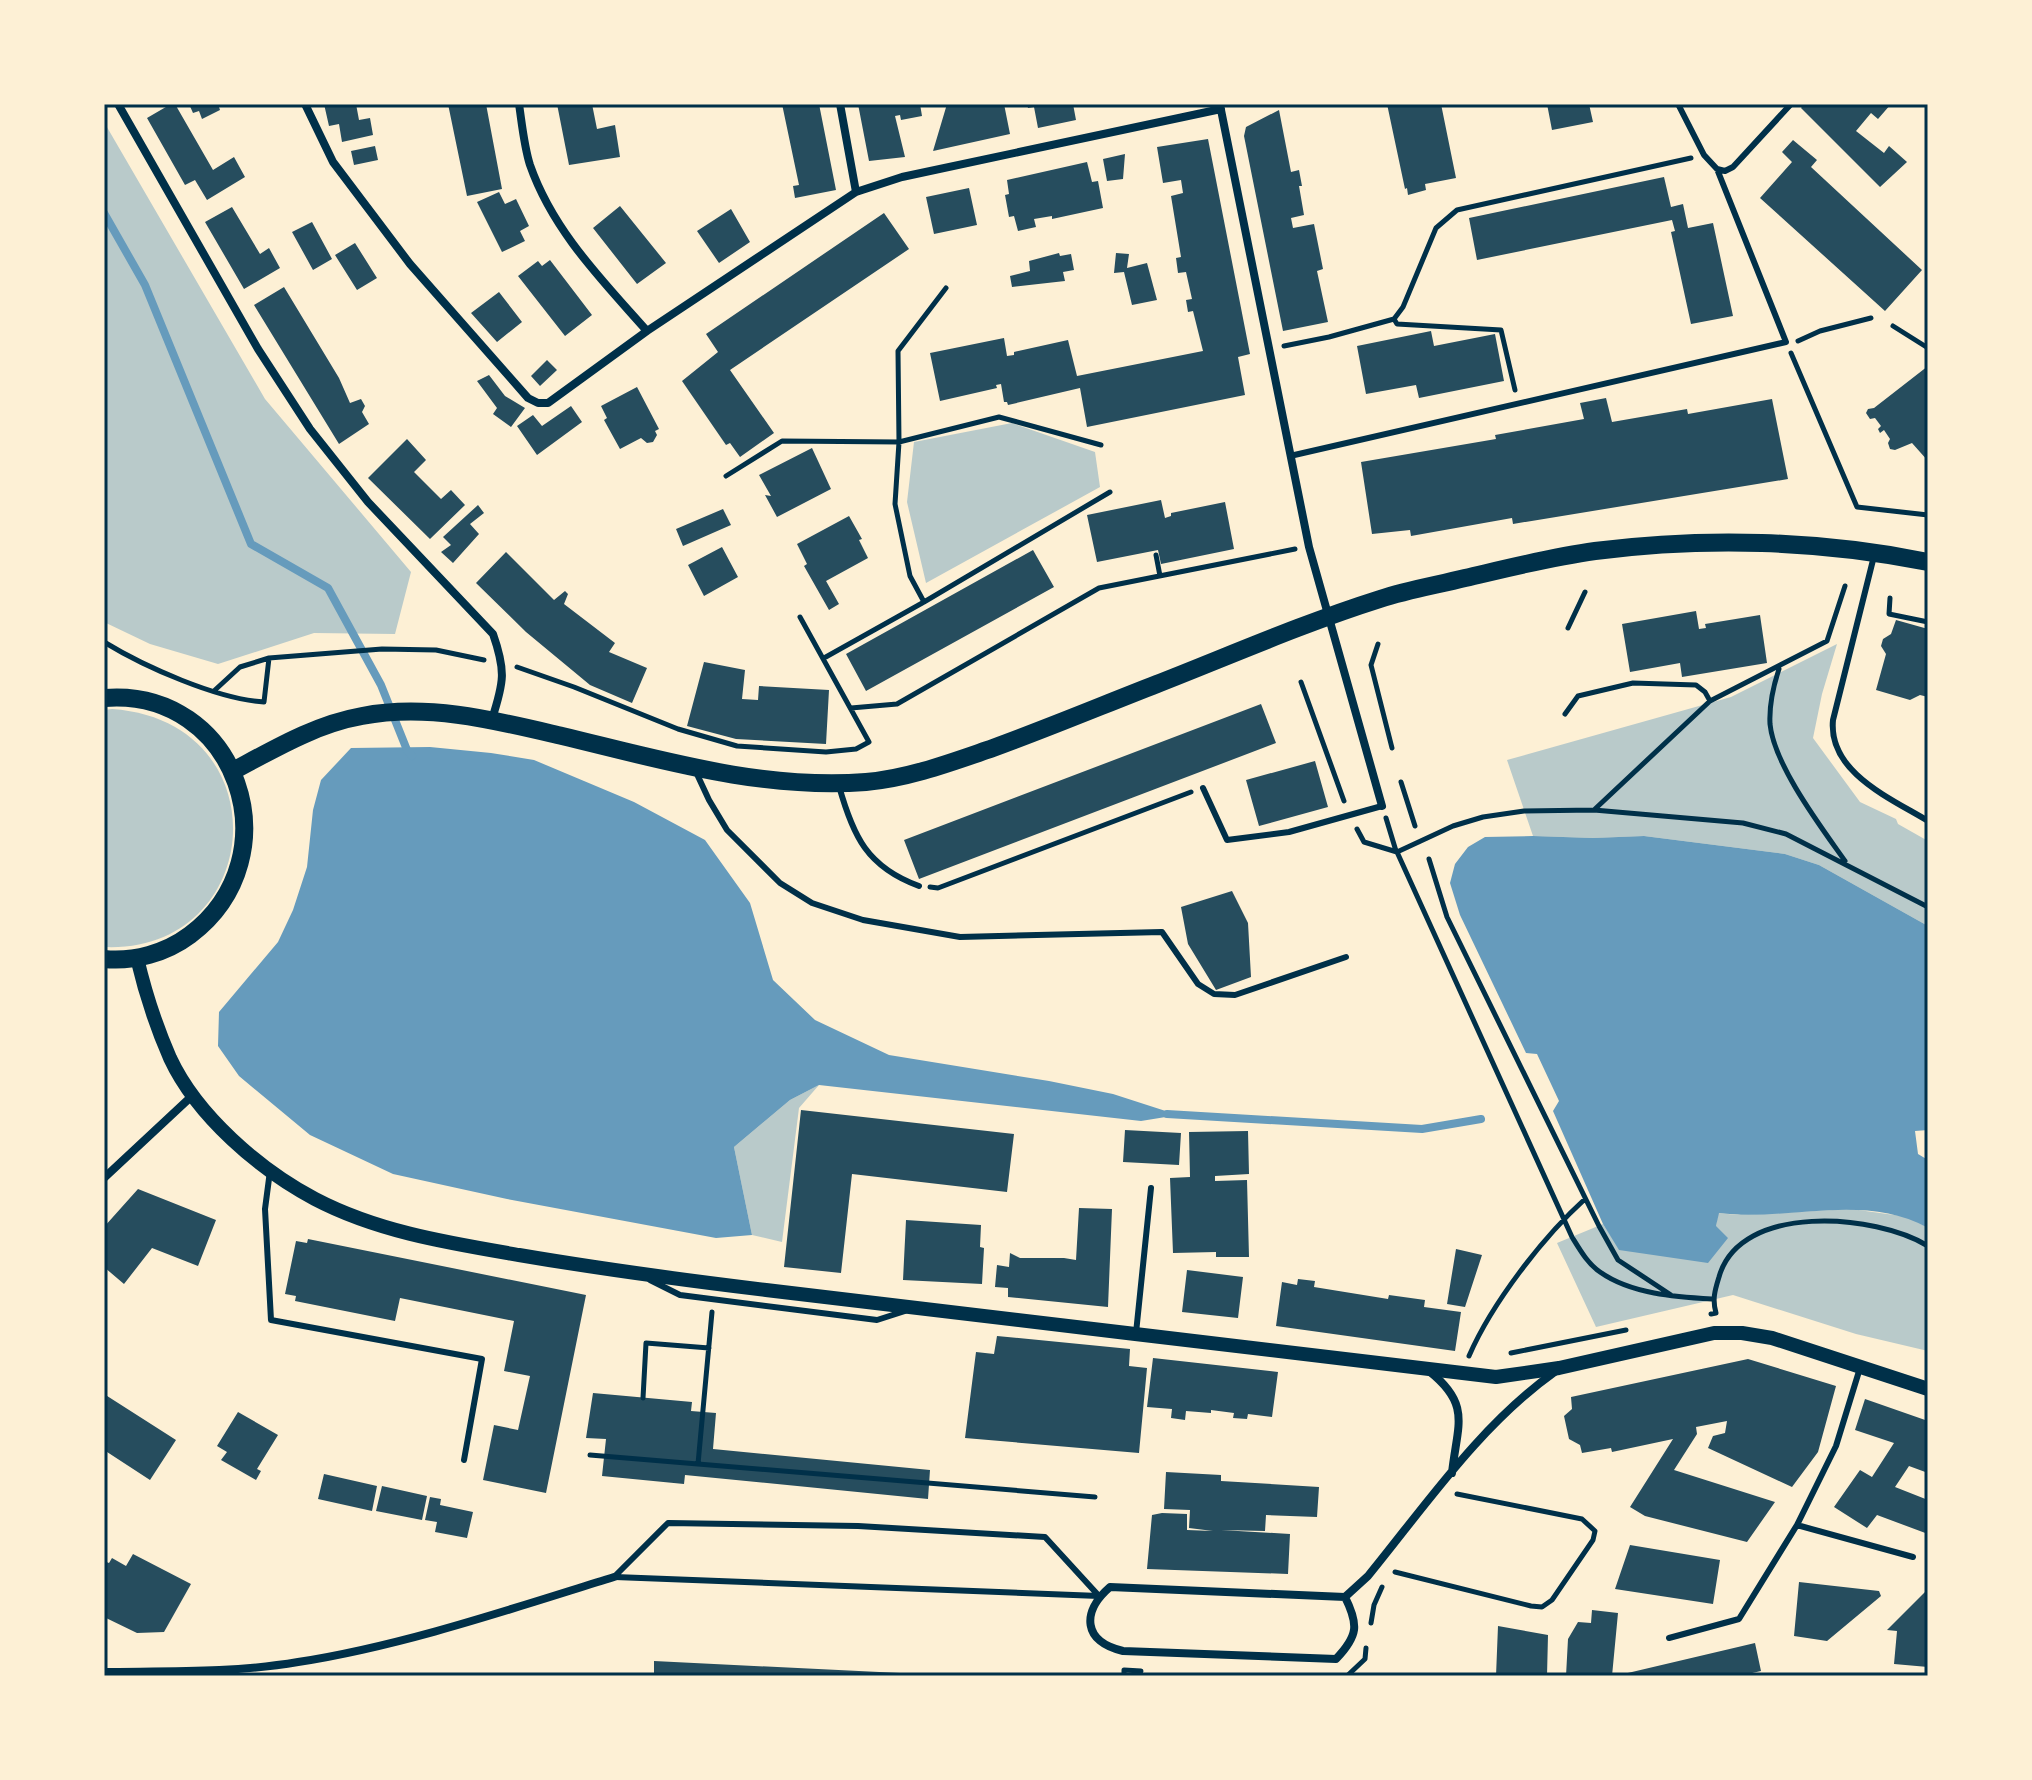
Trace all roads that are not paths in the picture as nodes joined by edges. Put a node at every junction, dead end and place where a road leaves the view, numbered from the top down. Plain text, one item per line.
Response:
1 (118, 104) edge
2 (305, 104) edge
3 (519, 104) edge
4 (840, 104) edge
5 (1678, 104) edge
6 (1791, 104) edge
7 (1220, 106) edge
8 (1717, 169) junction
9 (856, 192) junction
10 (647, 331) junction
11 (1290, 456) junction
12 (1875, 553) junction
13 (1928, 562) edge
14 (1328, 616) junction
15 (104, 698) edge
16 (492, 720) junction
17 (695, 768) junction
18 (233, 771) junction
19 (838, 783) junction
20 (1203, 788) road end
21 (1382, 806) joint
22 (1928, 821) edge
23 (919, 886) road end
24 (1346, 957) dead end
25 (137, 958) junction
26 (104, 959) edge
27 (193, 1094) junction
28 (270, 1171) junction
29 (104, 1178) edge
30 (1151, 1188) dead end
31 (640, 1275) junction
32 (914, 1308) junction
33 (1136, 1333) junction
34 (1425, 1368) junction
35 (1559, 1368) junction
36 (1860, 1368) junction
37 (1928, 1389) edge
38 (464, 1460) dead end
39 (1452, 1474) junction
40 (1797, 1525) junction
41 (1913, 1557) dead end
42 (614, 1577) junction
43 (1099, 1596) junction
44 (1345, 1597) junction
45 (1669, 1638) dead end
46 (104, 1672) edge

1 - 16 street
2 - 10 street
3 - 10 street
4 - 9 street
5 - 8 lane
6 - 8 lane
7 - 9 street
7 - 11 street
8 - 11 lane
9 - 10 street
11 - 14 street
12 - 13 main road
12 - 14 main road
12 - 22 lane
14 - 19 main road
14 - 21 street
15 - 18 main road
16 - 17 main road
16 - 18 main road
17 - 19 main road
17 - 24 lane
18 - 25 main road
19 - 23 lane
20 - 21 lane
25 - 26 main road
25 - 27 street
27 - 28 street
27 - 29 street
28 - 31 street
28 - 38 lane
30 - 33 lane
31 - 32 street
31 - 32 lane
32 - 33 street
33 - 34 street
34 - 35 street
34 - 39 street
35 - 36 street
35 - 39 street
36 - 37 street
36 - 40 lane
39 - 44 street
40 - 41 lane
40 - 45 lane
42 - 43 lane
42 - 43 lane
42 - 46 street
43 - 44 street
43 - 44 street

